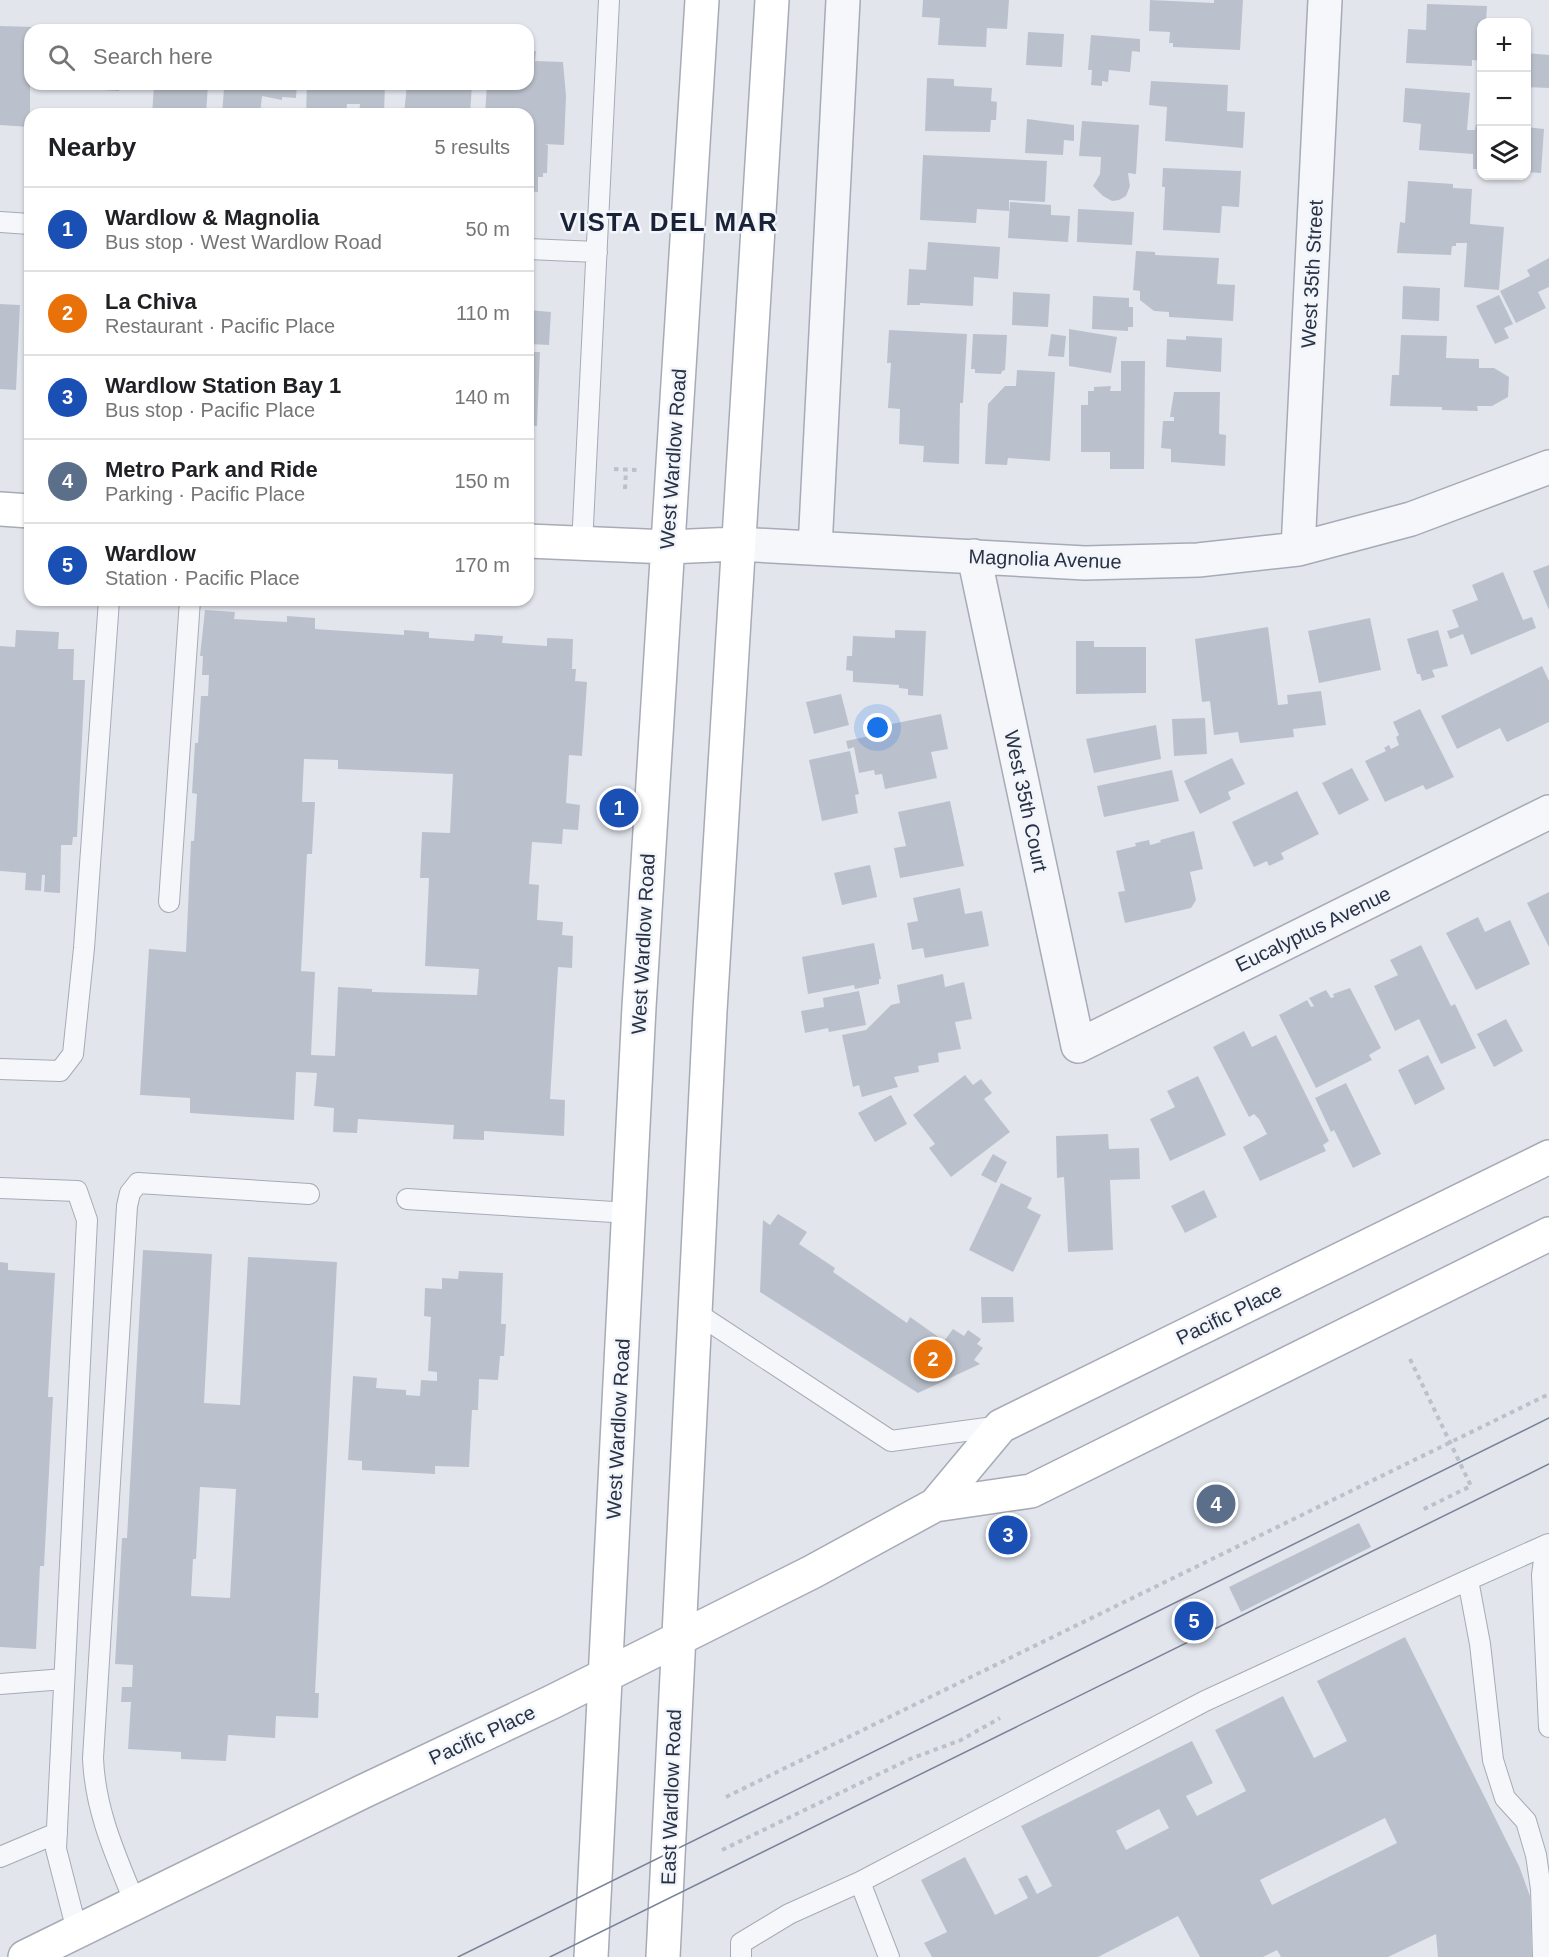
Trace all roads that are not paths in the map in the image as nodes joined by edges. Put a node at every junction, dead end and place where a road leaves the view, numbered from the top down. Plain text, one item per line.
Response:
1 (609, 0) edge
2 (702, 0) edge
3 (772, 0) edge
4 (843, 0) edge
5 (1326, 0) edge
6 (0, 222) edge
7 (24, 224) edge
8 (534, 249) edge
9 (597, 252) junction
10 (1549, 467) edge
11 (0, 509) edge
12 (24, 511) edge
13 (534, 541) edge
14 (737, 544) junction
15 (582, 545) junction
16 (668, 547) junction
17 (815, 548) junction
18 (1298, 549) junction
19 (974, 556) junction
20 (109, 606) edge
21 (190, 606) edge
22 (1549, 812) edge
23 (169, 902) dead end
24 (1078, 1046) joint
25 (0, 1069) edge
26 (1549, 1157) edge
27 (0, 1188) edge
28 (309, 1194) dead end
29 (407, 1199) dead end
30 (629, 1213) junction
31 (1549, 1234) edge
32 (695, 1312) junction
33 (1001, 1426) junction
34 (934, 1505) junction
35 (1548, 1544) edge
36 (1468, 1580) junction
37 (679, 1637) junction
38 (607, 1673) junction
39 (64, 1679) junction
40 (0, 1684) edge
41 (1549, 1727) edge
42 (57, 1833) junction
43 (0, 1857) edge
44 (860, 1882) junction
45 (135, 1903) junction
46 (77, 1931) junction
47 (25, 1957) edge
48 (591, 1957) edge
49 (663, 1957) edge
50 (741, 1957) edge
51 (889, 1957) edge
52 (1543, 1957) edge

1 - 9 lane
2 - 16 main road, West Wardlow Road
3 - 14 main road
4 - 17 street
5 - 18 street, West 35th Street
6 - 7 lane
8 - 9 lane
9 - 15 lane
10 - 18 street, Magnolia Avenue
11 - 12 main road
13 - 15 main road, Magnolia Avenue
14 - 16 main road, Magnolia Avenue
14 - 17 street, Magnolia Avenue
14 - 32 main road
15 - 16 main road, Magnolia Avenue
16 - 30 main road, West Wardlow Road
17 - 19 street, Magnolia Avenue
18 - 19 street, Magnolia Avenue
19 - 24 street, West 35th Court
20 - 25 lane
21 - 23 lane
22 - 24 street, Eucalyptus Avenue
26 - 33 main road, Pacific Place
27 - 39 lane
28 - 45 lane
29 - 30 lane
30 - 38 main road, West Wardlow Road
31 - 34 main road, Pacific Place
32 - 33 lane
32 - 37 main road
33 - 34 main road, Pacific Place
34 - 37 main road, Pacific Place
35 - 36 lane
35 - 41 lane
36 - 44 lane
36 - 52 lane
37 - 38 main road, Pacific Place
37 - 49 main road, East Wardlow Road
38 - 45 main road, Pacific Place
38 - 48 main road
39 - 40 lane
39 - 42 lane
42 - 43 lane
42 - 46 lane
44 - 50 lane
44 - 51 lane
45 - 46 main road, Pacific Place
46 - 47 main road, Pacific Place

